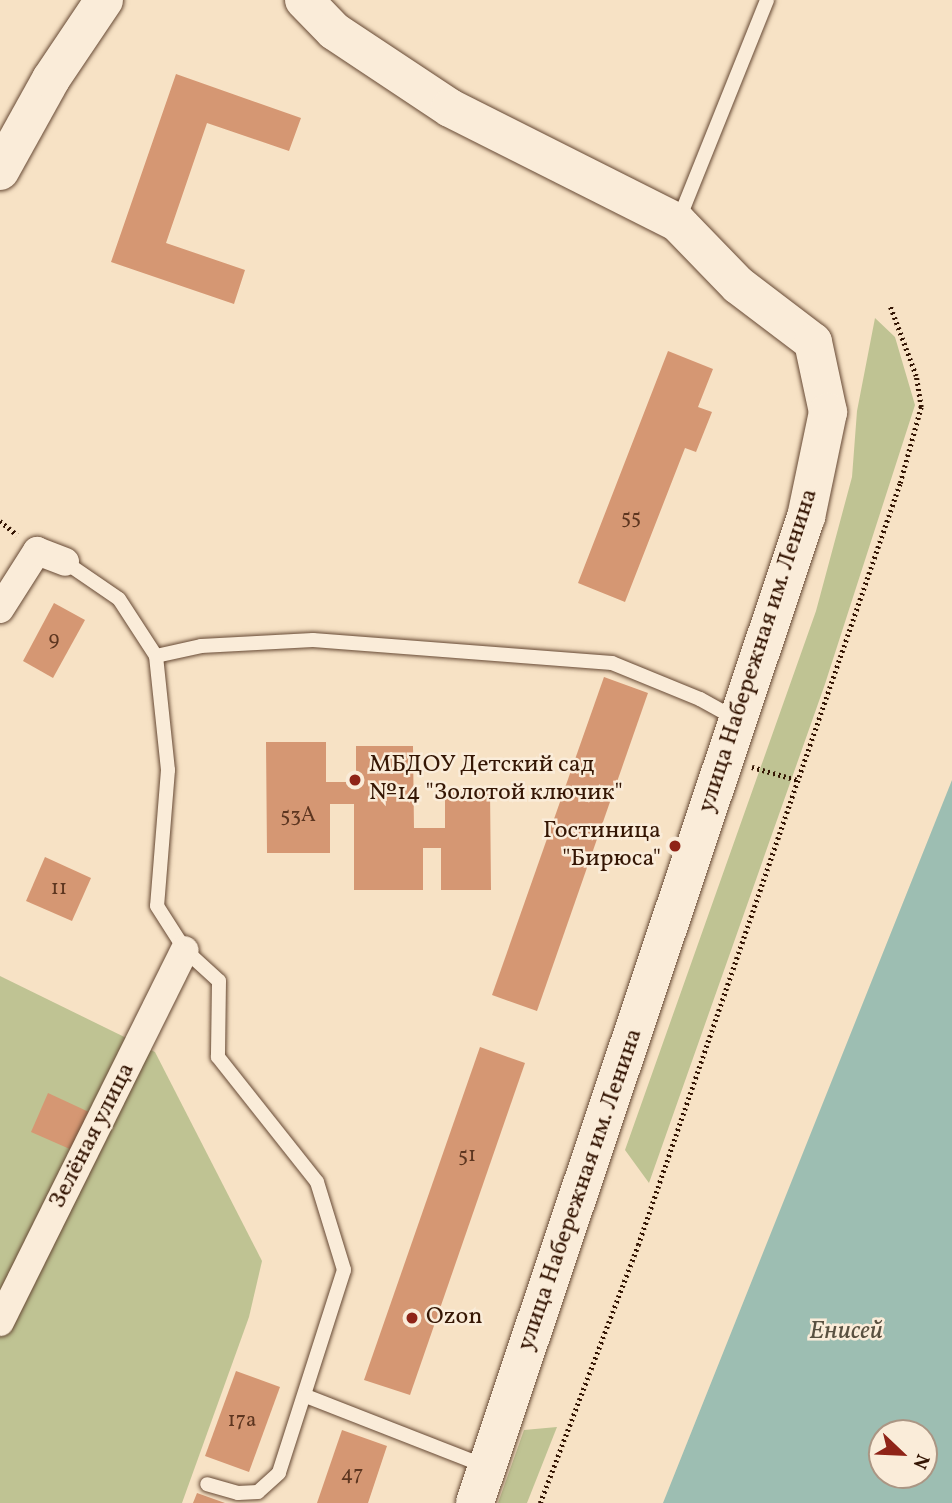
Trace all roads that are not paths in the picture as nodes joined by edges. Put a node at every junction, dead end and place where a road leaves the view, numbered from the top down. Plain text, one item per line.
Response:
1 (104, 0) edge
2 (304, 0) edge
3 (767, 0) edge
4 (0, 171) edge
5 (677, 222) junction
6 (65, 562) joint
7 (0, 609) edge
8 (156, 656) junction
9 (738, 721) junction
10 (185, 950) junction
11 (0, 1322) edge
12 (306, 1396) junction
13 (487, 1467) junction
14 (207, 1484) dead end
15 (475, 1503) edge

1 - 4 street
2 - 5 street, улица Набережная им. Ленина
3 - 5 lane
5 - 9 street, улица Набережная им. Ленина
6 - 7 street
6 - 8 lane
8 - 9 lane
8 - 10 lane
9 - 13 street, улица Набережная им. Ленина
10 - 11 street, Зелёная улица
10 - 12 lane
12 - 13 lane
12 - 14 lane
13 - 15 street, улица Набережная им. Ленина

